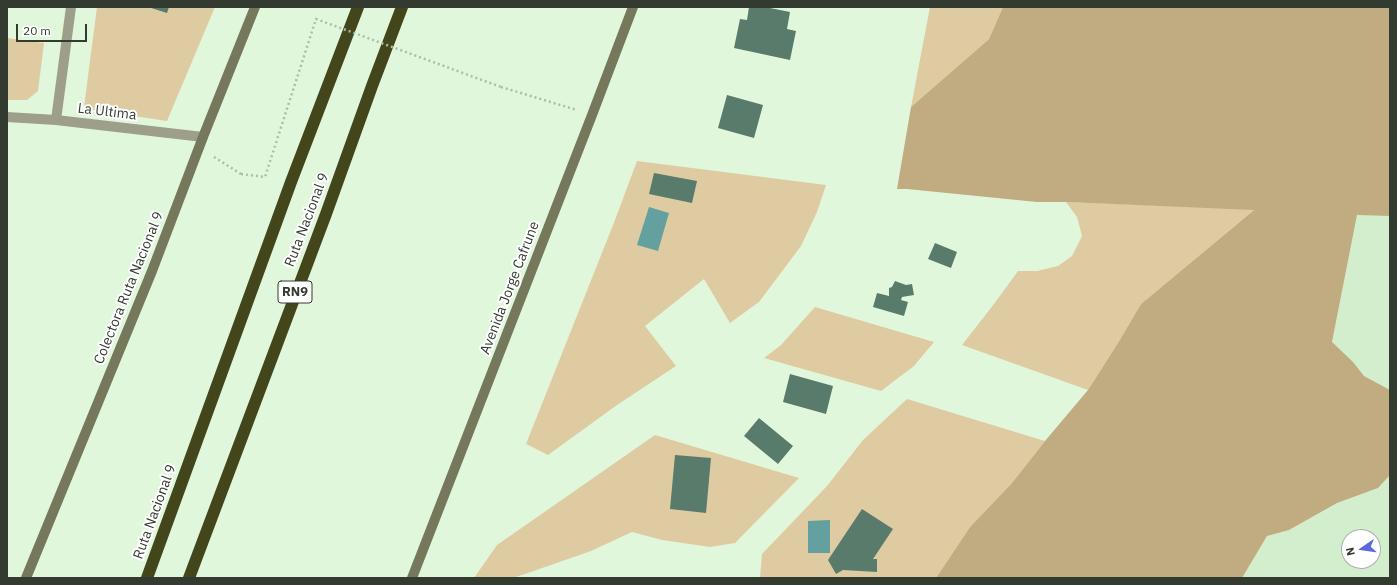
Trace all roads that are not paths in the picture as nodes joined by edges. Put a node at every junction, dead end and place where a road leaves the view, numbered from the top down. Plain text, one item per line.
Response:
1 (71, 7) edge
2 (255, 7) edge
3 (349, 7) edge
4 (358, 7) edge
5 (402, 7) edge
6 (633, 7) edge
7 (338, 57) junction
8 (7, 118) edge
9 (56, 120) junction
10 (203, 137) junction
11 (26, 578) edge
12 (147, 578) edge
13 (189, 578) edge
14 (412, 578) edge

1 - 9 street
2 - 10 street, Colectora Ruta Nacional 9
3 - 7 highway
4 - 7 highway, Ruta Nacional 9
5 - 13 highway, Ruta Nacional 9 / RN9
6 - 14 street, Avenida Jorge Cafrune
7 - 12 highway, Ruta Nacional 9
8 - 9 street, La Ultima
9 - 10 street, La Ultima
10 - 11 street, Colectora Ruta Nacional 9

